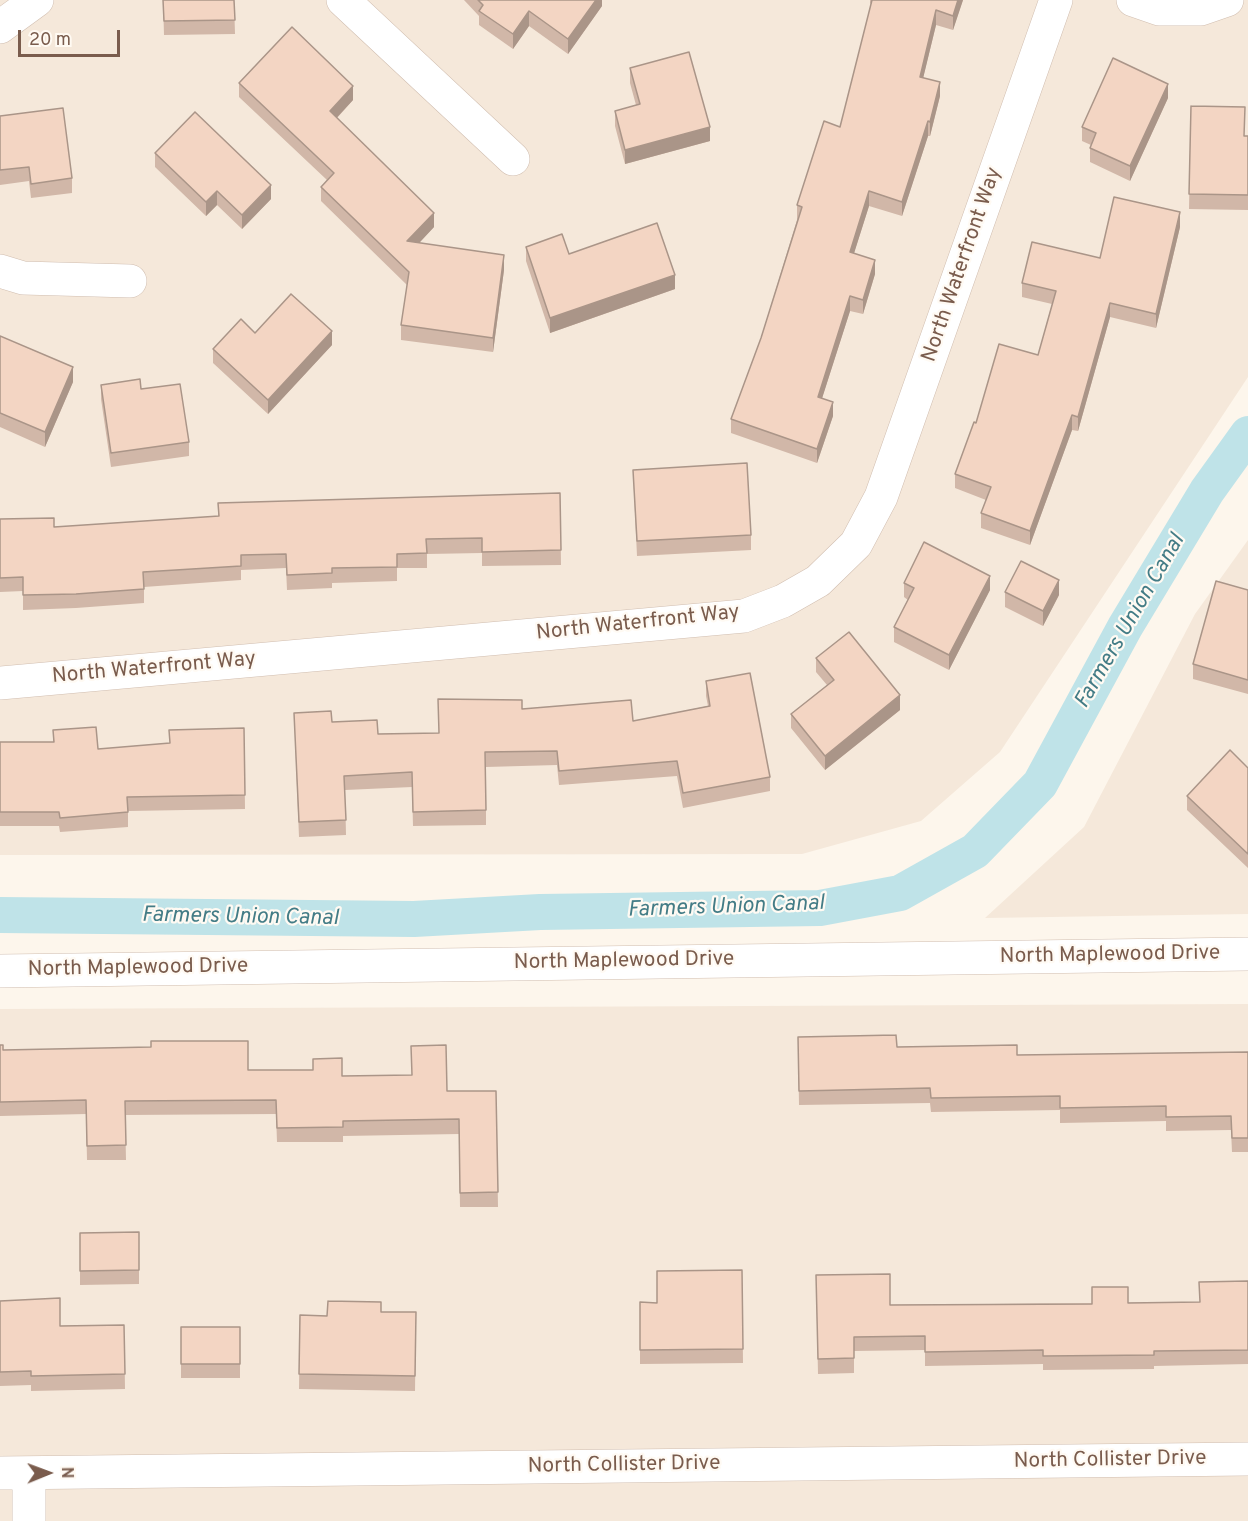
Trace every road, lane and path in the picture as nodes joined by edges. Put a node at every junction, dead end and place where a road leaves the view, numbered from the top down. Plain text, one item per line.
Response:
1 (37, 0) edge
2 (343, 0) edge
3 (1056, 0) edge
4 (1133, 0) edge
5 (1227, 0) edge
6 (0, 27) edge
7 (513, 159) dead end
8 (0, 271) edge
9 (130, 281) dead end
10 (0, 683) edge
11 (1248, 954) edge
12 (0, 971) edge
13 (1248, 1460) edge
14 (14, 1473) edge
15 (29, 1521) edge

1 - 6 street
2 - 7 street
3 - 10 street, North Waterfront Way
4 - 5 street
8 - 9 street
11 - 12 street, North Maplewood Drive
13 - 14 street, North Collister Drive
14 - 15 street

